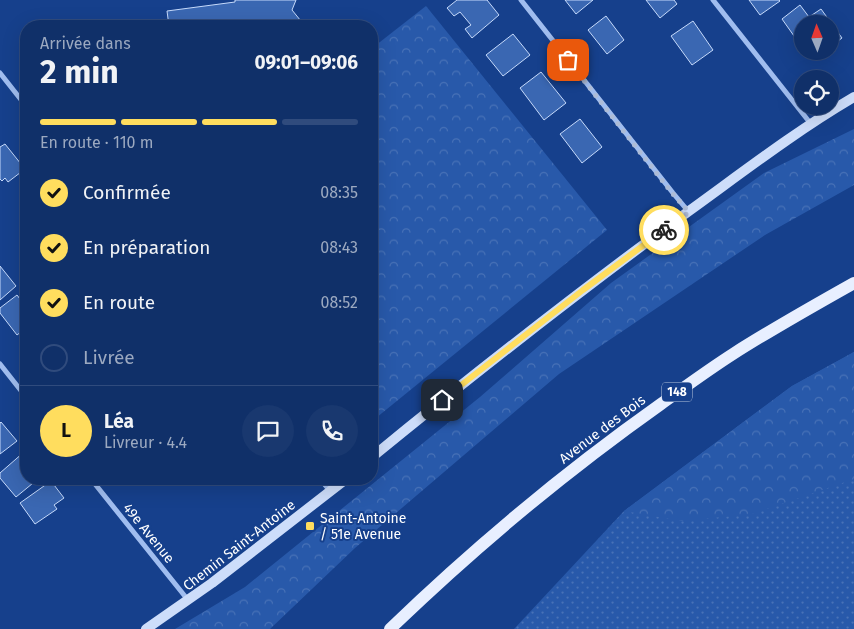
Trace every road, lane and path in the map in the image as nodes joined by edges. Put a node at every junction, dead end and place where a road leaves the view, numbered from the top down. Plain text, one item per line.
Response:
1 (521, 0) edge
2 (713, 0) edge
3 (0, 73) edge
4 (854, 96) edge
5 (20, 98) edge
6 (811, 124) junction
7 (689, 212) junction
8 (854, 283) edge
9 (0, 364) edge
10 (20, 389) edge
11 (378, 452) edge
12 (96, 485) edge
13 (325, 485) edge
14 (338, 485) edge
15 (330, 491) junction
16 (188, 601) junction
17 (146, 629) edge
18 (390, 629) edge

1 - 7 street
2 - 6 street
3 - 5 street
4 - 6 street
6 - 7 street
7 - 11 street
8 - 18 main road, Avenue des Bois / 148
9 - 10 street
12 - 16 street, 49e Avenue
13 - 15 street
14 - 15 street, Chemin Saint-Antoine
15 - 16 street, Chemin Saint-Antoine
16 - 17 street, Chemin Saint-Antoine

